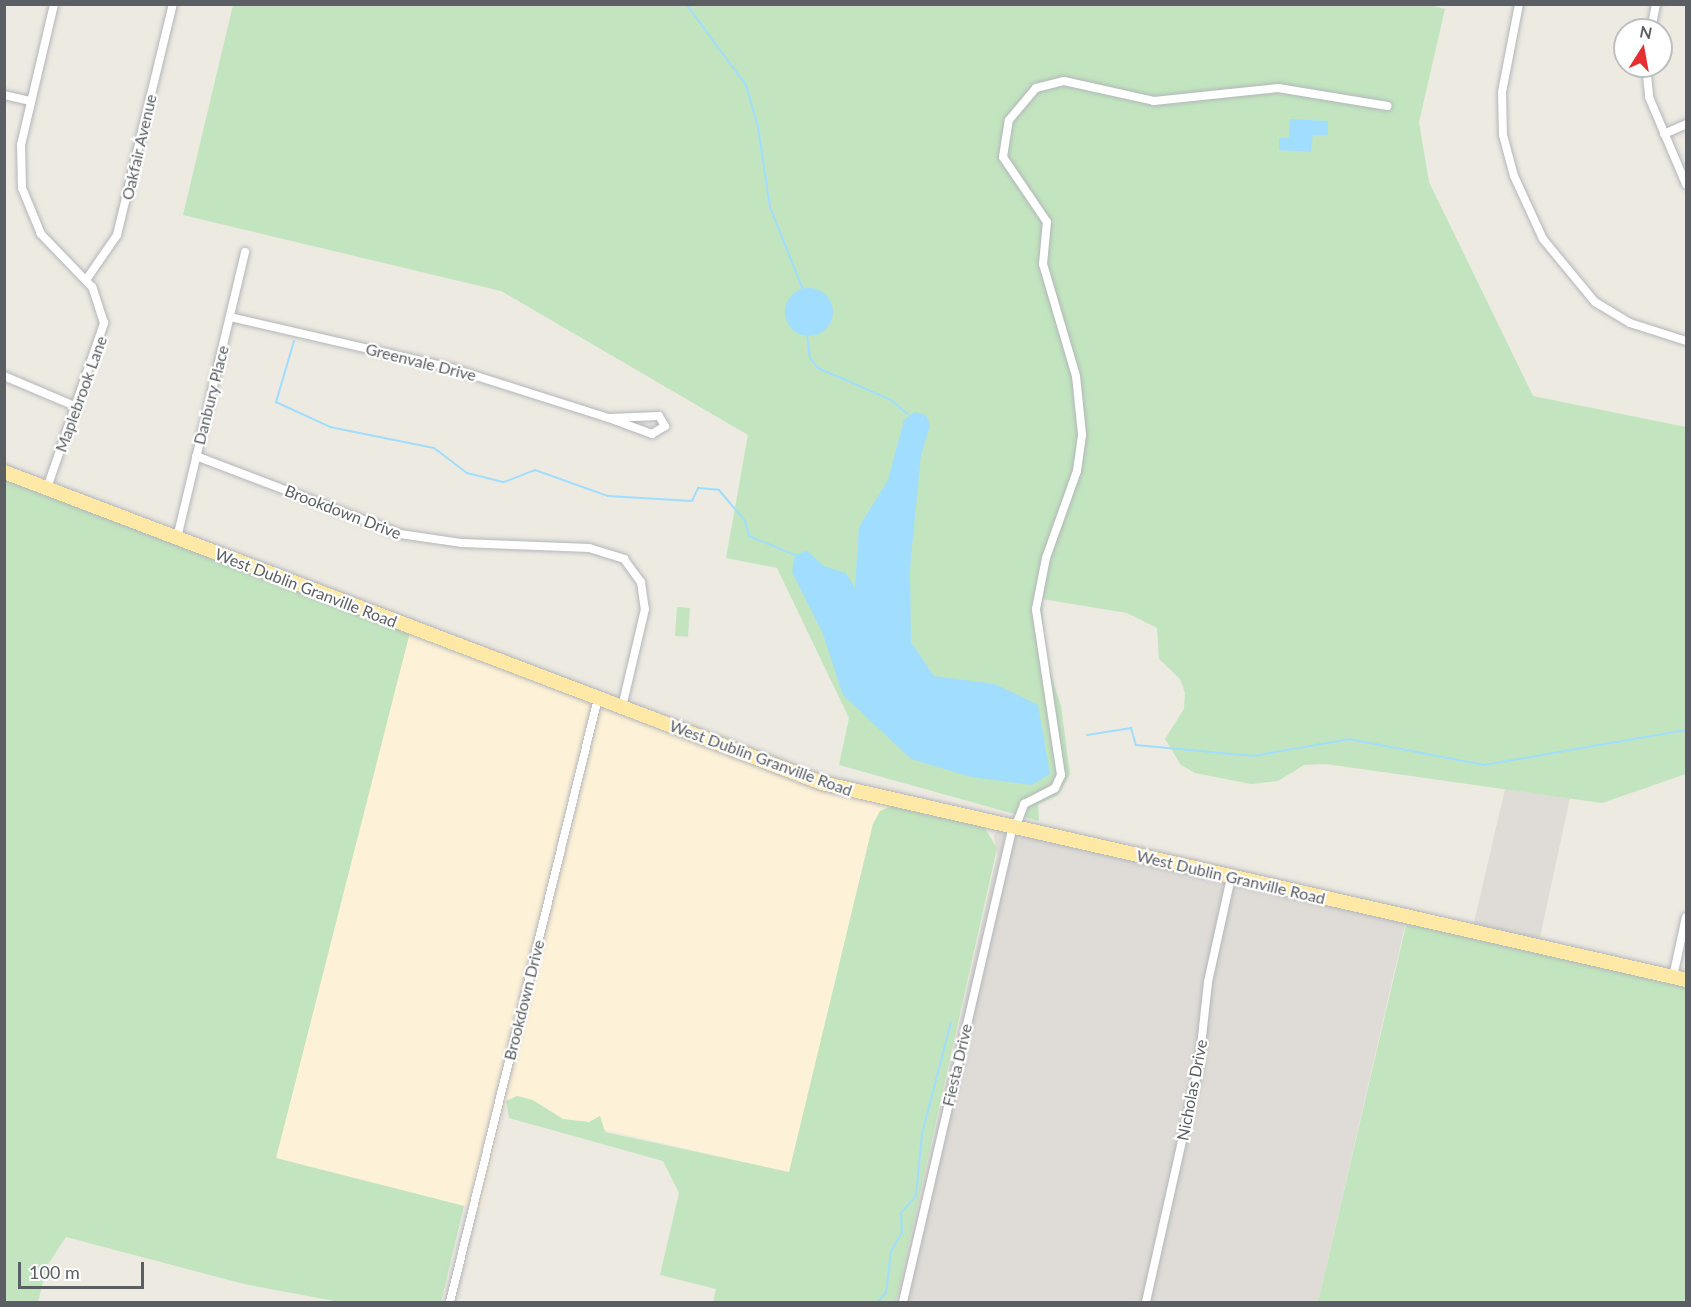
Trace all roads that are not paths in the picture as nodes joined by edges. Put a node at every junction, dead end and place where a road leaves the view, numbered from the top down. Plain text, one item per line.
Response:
1 (54, 4) edge
2 (173, 4) edge
3 (1519, 4) edge
4 (1647, 78) edge
5 (4, 95) edge
6 (32, 101) junction
7 (1388, 106) dead end
8 (1686, 124) edge
9 (1664, 134) junction
10 (1686, 184) edge
11 (245, 252) dead end
12 (86, 280) junction
13 (230, 317) junction
14 (1686, 341) edge
15 (4, 376) edge
16 (77, 407) junction
17 (609, 418) junction
18 (196, 456) junction
19 (4, 472) edge
20 (47, 488) junction
21 (177, 538) junction
22 (598, 698) junction
23 (622, 707) junction
24 (1014, 828) junction
25 (1231, 877) junction
26 (1686, 917) edge
27 (1680, 979) edge
28 (450, 1302) edge
29 (903, 1302) edge
30 (1146, 1302) edge

1 - 6 street, Maplebrook Lane
2 - 12 street, Oakfair Avenue
3 - 14 street
4 - 9 street
5 - 6 street
6 - 12 street, Maplebrook Lane
7 - 24 street, Fiesta Drive
8 - 9 street
9 - 10 street
11 - 13 street, Danbury Place
12 - 16 street, Maplebrook Lane
13 - 17 street, Greenvale Drive
13 - 18 street, Danbury Place
15 - 16 street
16 - 20 street, Maplebrook Lane
17 - 17 street, Greenvale Drive
18 - 21 street, Danbury Place
18 - 23 street, Brookdown Drive
19 - 20 main road, West Dublin Granville Road
20 - 21 main road, West Dublin Granville Road
21 - 22 main road, West Dublin Granville Road
22 - 23 main road, West Dublin Granville Road
22 - 28 street, Brookdown Drive
23 - 24 main road, West Dublin Granville Road
24 - 25 main road, West Dublin Granville Road
24 - 29 street, Fiesta Drive
25 - 27 main road, West Dublin Granville Road
25 - 30 street, Nicholas Drive
26 - 27 street

